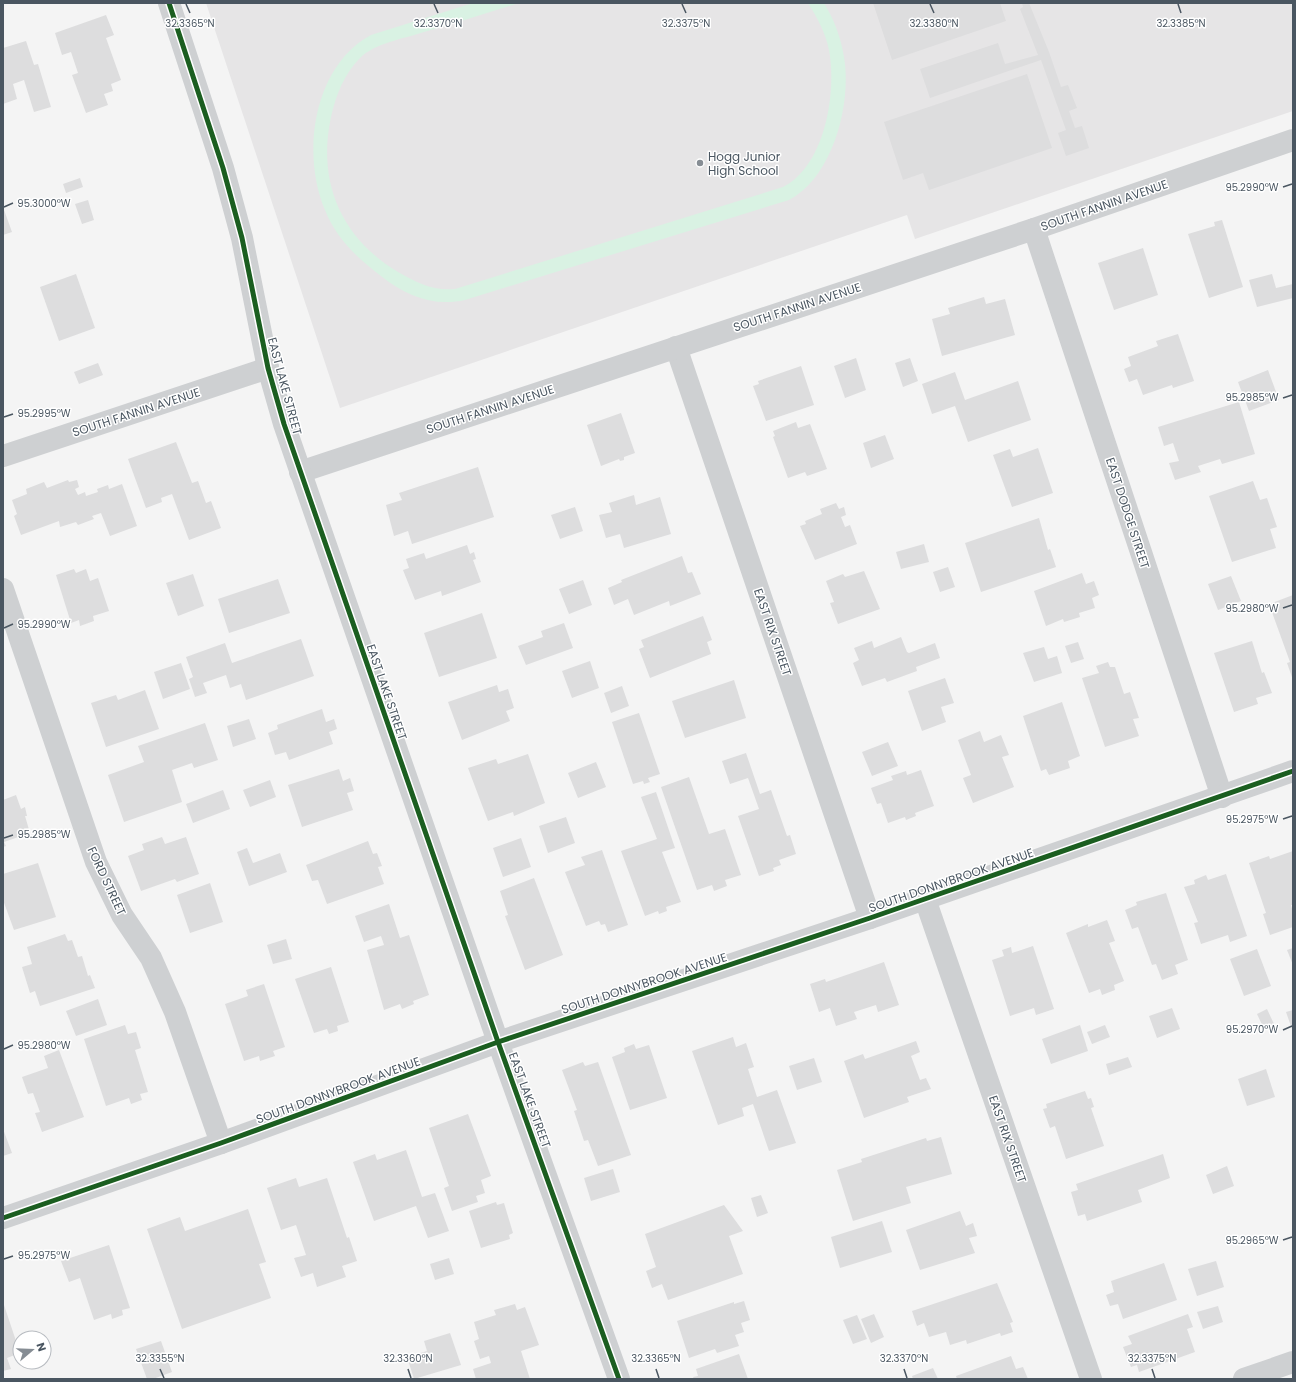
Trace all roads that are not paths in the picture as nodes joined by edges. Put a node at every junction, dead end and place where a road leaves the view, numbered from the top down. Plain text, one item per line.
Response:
1 (169, 3) edge
2 (1293, 140) edge
3 (1034, 229) junction
4 (676, 347) junction
5 (268, 368) junction
6 (3, 456) edge
7 (300, 472) junction
8 (3, 589) edge
9 (1293, 771) edge
10 (1222, 797) junction
11 (925, 899) junction
12 (870, 918) junction
13 (498, 1042) junction
14 (221, 1143) junction
15 (3, 1218) edge
16 (1293, 1362) edge
17 (619, 1379) edge
18 (1091, 1379) edge
19 (1244, 1379) edge

1 - 5 street, EAST LAKE STREET
2 - 3 street, SOUTH FANNIN AVENUE
3 - 4 street, SOUTH FANNIN AVENUE
3 - 10 street, EAST DODGE STREET
4 - 7 street, SOUTH FANNIN AVENUE
4 - 12 street, EAST RIX STREET
5 - 6 street, SOUTH FANNIN AVENUE
5 - 7 street, EAST LAKE STREET
7 - 13 street, EAST LAKE STREET
8 - 14 street, FORD STREET
9 - 10 street, SOUTH DONNYBROOK AVENUE
10 - 11 street, SOUTH DONNYBROOK AVENUE
11 - 12 street, SOUTH DONNYBROOK AVENUE
11 - 18 street, EAST RIX STREET
12 - 13 street, SOUTH DONNYBROOK AVENUE
13 - 14 street, SOUTH DONNYBROOK AVENUE
13 - 17 street, EAST LAKE STREET
14 - 15 street, SOUTH DONNYBROOK AVENUE
16 - 19 street

